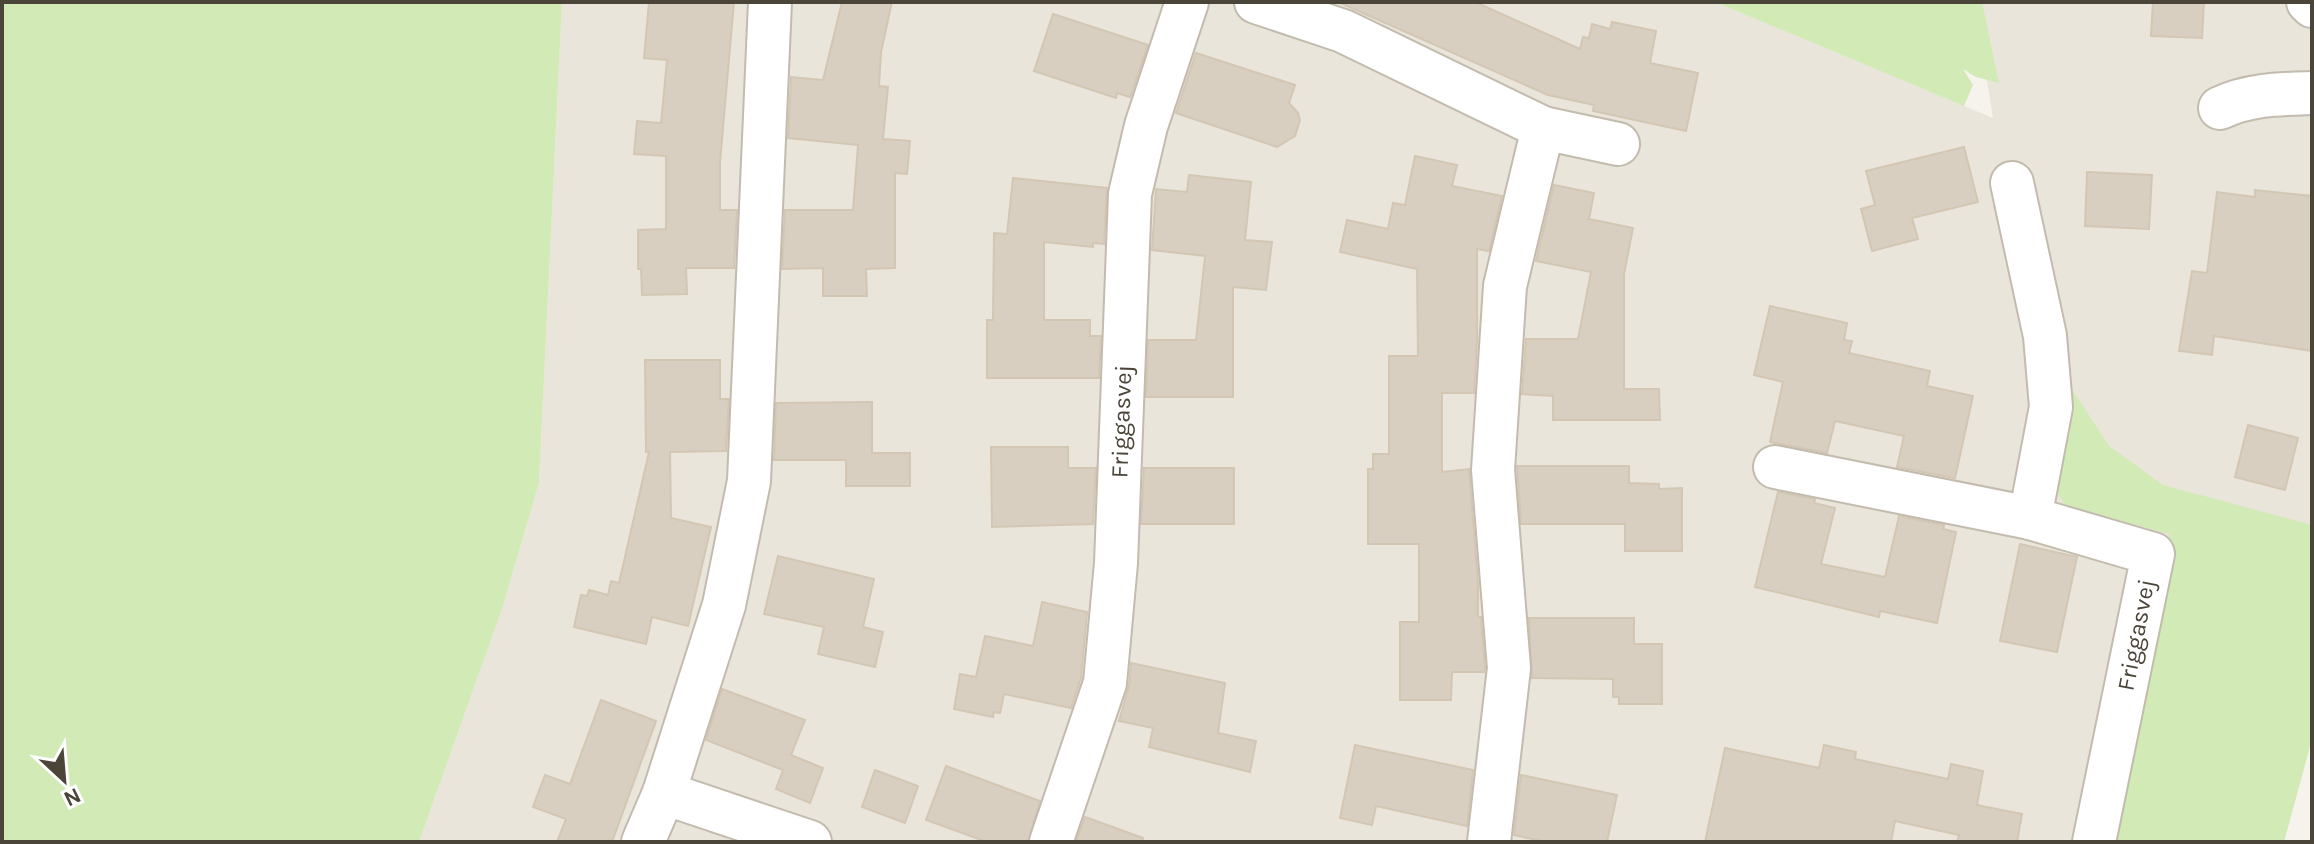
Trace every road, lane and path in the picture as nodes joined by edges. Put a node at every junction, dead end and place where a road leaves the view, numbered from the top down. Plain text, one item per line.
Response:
1 (770, 2) edge
2 (1187, 2) edge
3 (1256, 2) edge
4 (2312, 93) edge
5 (2220, 108) dead end
6 (1543, 128) junction
7 (1618, 144) dead end
8 (2012, 183) dead end
9 (1775, 467) dead end
10 (2030, 518) junction
11 (664, 793) junction
12 (643, 842) edge
13 (810, 842) edge
14 (1051, 842) edge
15 (1489, 842) edge
16 (2094, 842) edge

1 - 11 street
2 - 14 street, Friggasvej
3 - 6 street
4 - 5 street
6 - 7 street
6 - 15 street
8 - 10 street
9 - 10 street, Friggasvej
10 - 16 street, Friggasvej
11 - 12 street
11 - 13 street

